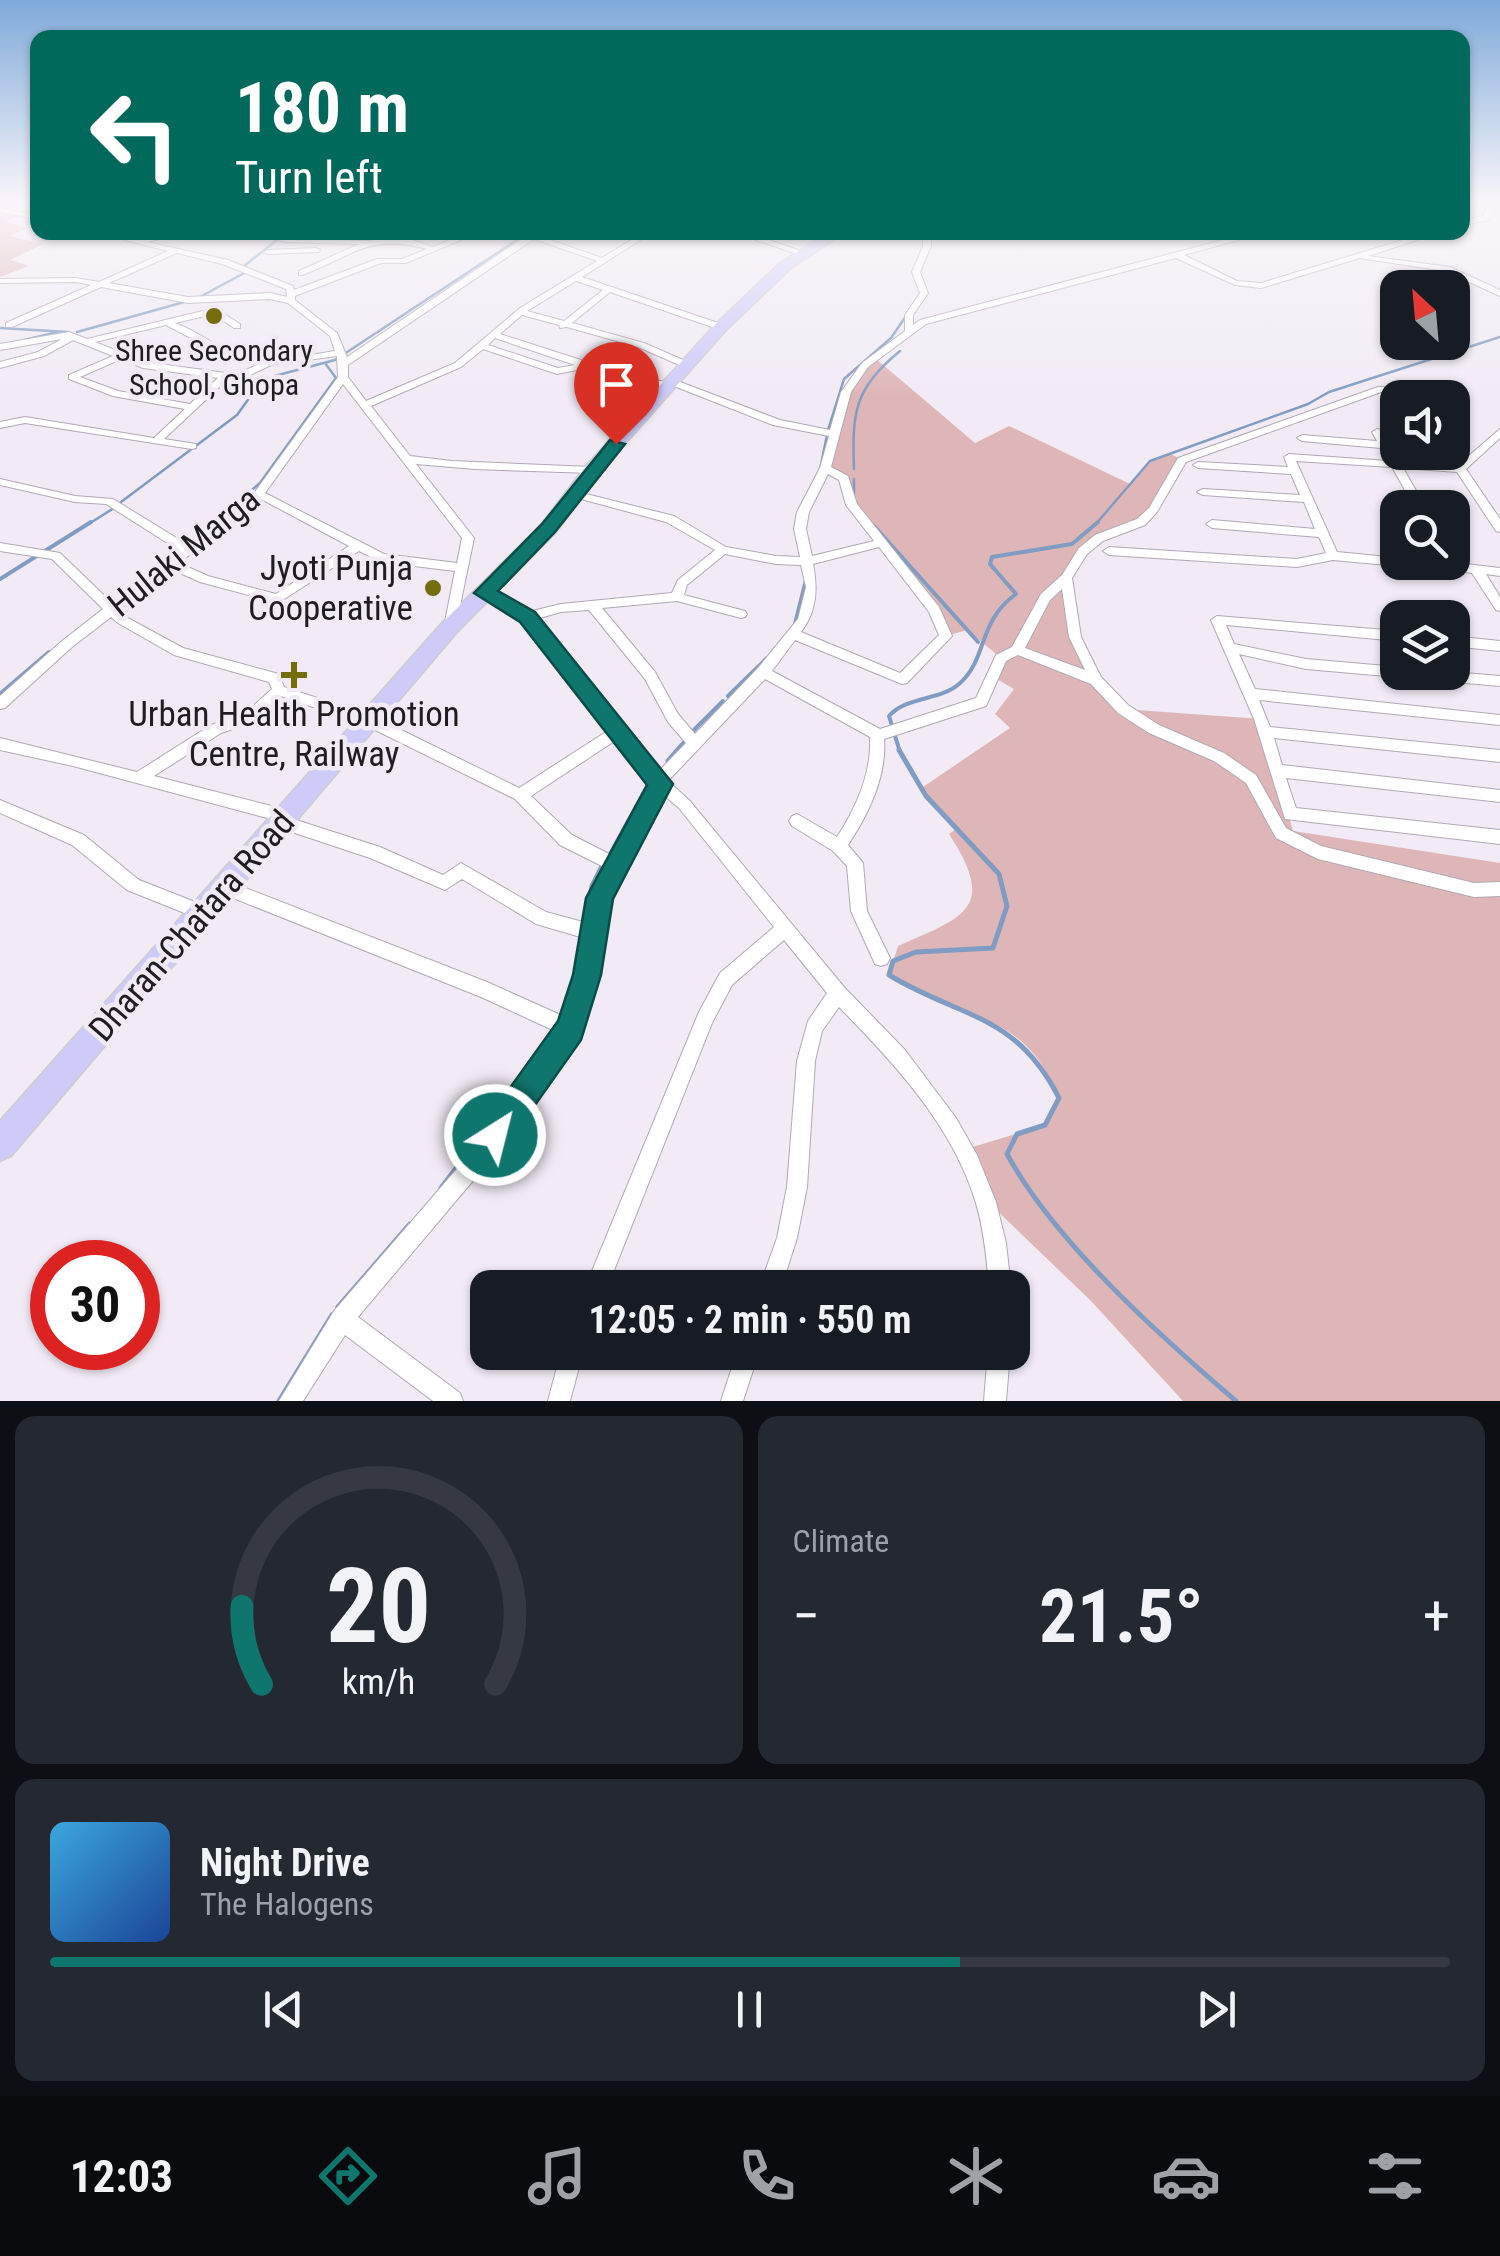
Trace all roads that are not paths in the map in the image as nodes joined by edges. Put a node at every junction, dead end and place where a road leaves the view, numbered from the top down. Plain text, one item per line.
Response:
1 (145, 265) edge
2 (232, 265) edge
3 (306, 265) edge
4 (315, 265) edge
5 (368, 265) edge
6 (488, 265) edge
7 (596, 265) edge
8 (788, 265) edge
9 (919, 265) edge
10 (1141, 265) edge
11 (1201, 265) edge
12 (1334, 265) edge
13 (1419, 265) edge
14 (302, 272) junction
15 (576, 278) junction
16 (0, 281) edge
17 (103, 285) junction
18 (610, 288) junction
19 (1500, 293) edge
20 (291, 294) junction
21 (231, 300) junction
22 (215, 310) junction
23 (521, 312) junction
24 (164, 322) junction
25 (9, 324) dead end
26 (237, 326) dead end
27 (563, 326) junction
28 (721, 326) junction
29 (908, 330) junction
30 (495, 335) junction
31 (48, 336) junction
32 (75, 336) junction
33 (90, 341) junction
34 (483, 346) junction
35 (0, 347) edge
36 (54, 348) junction
37 (118, 357) junction
38 (342, 362) junction
39 (270, 364) junction
40 (0, 365) edge
41 (587, 365) junction
42 (226, 376) junction
43 (676, 378) junction
44 (1380, 388) dead end
45 (366, 404) junction
46 (192, 407) junction
47 (0, 410) edge
48 (18, 420) junction
49 (0, 425) edge
50 (1500, 432) edge
51 (834, 434) junction
52 (1302, 438) dead end
53 (156, 441) junction
54 (1380, 444) edge
55 (192, 446) dead end
56 (406, 459) junction
57 (1470, 460) edge
58 (1380, 464) edge
59 (1198, 465) dead end
60 (825, 468) junction
61 (592, 470) junction
62 (1461, 470) edge
63 (1294, 472) junction
64 (0, 482) edge
65 (1203, 492) dead end
66 (259, 494) junction
67 (574, 494) junction
68 (1307, 499) junction
69 (1212, 524) dead end
70 (1500, 528) edge
71 (1321, 533) junction
72 (883, 542) junction
73 (358, 546) junction
74 (0, 547) edge
75 (722, 550) junction
76 (188, 551) junction
77 (1109, 551) dead end
78 (1333, 556) junction
79 (1380, 560) edge
80 (808, 562) junction
81 (172, 565) junction
82 (463, 568) junction
83 (1470, 568) edge
84 (1476, 569) junction
85 (1500, 572) edge
86 (1066, 578) junction
87 (484, 593) junction
88 (677, 597) junction
89 (592, 605) junction
90 (1500, 607) edge
91 (113, 609) junction
92 (741, 614) dead end
93 (528, 617) junction
94 (450, 627) junction
95 (1380, 634) edge
96 (795, 635) junction
97 (1470, 643) edge
98 (1500, 646) edge
99 (1228, 647) junction
100 (1017, 650) junction
101 (1380, 670) edge
102 (763, 672) junction
103 (1470, 678) edge
104 (1096, 680) junction
105 (1500, 681) edge
106 (279, 690) junction
107 (1251, 694) junction
108 (0, 704) edge
109 (1500, 720) edge
110 (370, 721) junction
111 (617, 732) junction
112 (1266, 732) junction
113 (888, 733) junction
114 (694, 743) junction
115 (0, 744) edge
116 (1500, 756) edge
117 (1278, 770) junction
118 (141, 776) junction
119 (659, 783) junction
120 (520, 795) junction
121 (1500, 796) edge
122 (0, 806) edge
123 (285, 819) junction
124 (797, 821) dead end
125 (1500, 837) edge
126 (840, 846) junction
127 (614, 864) junction
128 (224, 887) junction
129 (1500, 888) edge
130 (202, 912) junction
131 (783, 930) junction
132 (594, 933) junction
133 (882, 958) dead end
134 (838, 992) junction
135 (570, 1029) junction
136 (0, 1144) edge
137 (603, 1270) edge
138 (775, 1270) edge
139 (997, 1270) edge
140 (342, 1318) junction
141 (567, 1370) edge
142 (742, 1370) edge
143 (998, 1370) edge
144 (290, 1401) edge
145 (452, 1401) edge
146 (559, 1401) edge
147 (732, 1401) edge
148 (995, 1401) edge

1 - 17 street
2 - 20 street
3 - 14 street
4 - 14 street
5 - 20 street
6 - 38 street
7 - 15 street
8 - 28 main road, Dharan-Chatara Road
9 - 29 street
10 - 29 street
11 - 12 street
13 - 19 street
14 - 20 street
15 - 18 street
15 - 23 street
16 - 17 street
17 - 21 street
17 - 25 street
18 - 27 street
18 - 28 street
20 - 21 street
20 - 38 street
21 - 22 street
22 - 24 street
22 - 26 street
23 - 27 street
23 - 30 street
24 - 33 street
24 - 39 street
27 - 43 street
28 - 43 main road, Dharan-Chatara Road
29 - 51 street
30 - 34 street
30 - 41 street
31 - 32 street
31 - 35 street
31 - 36 street
32 - 33 street
32 - 36 street
33 - 37 street
34 - 41 street
34 - 45 street
36 - 40 street
37 - 42 street
37 - 46 street
38 - 39 street
38 - 45 street
38 - 66 street, Hulaki Marga
39 - 42 street
41 - 43 street
42 - 46 street
43 - 51 street
43 - 61 main road, Dharan-Chatara Road
44 - 86 street
45 - 56 street
46 - 53 street
47 - 48 street
48 - 49 street
48 - 53 street
50 - 57 street
51 - 60 street
52 - 54 street
53 - 55 street
56 - 61 street
56 - 82 street
58 - 63 street
59 - 63 street
60 - 72 street
60 - 80 street
61 - 67 main road, Dharan-Chatara Road
62 - 70 street
63 - 68 street
64 - 76 street
65 - 68 street
66 - 73 street
66 - 76 street, Hulaki Marga
67 - 75 street
67 - 87 main road, Dharan-Chatara Road
68 - 71 street
69 - 71 street
71 - 78 street
72 - 80 street
72 - 96 street
73 - 81 street
73 - 82 street
74 - 91 street
75 - 80 street
75 - 88 street
76 - 81 street, Hulaki Marga
77 - 78 street
78 - 79 street
80 - 96 street
81 - 91 street, Hulaki Marga
82 - 94 street
83 - 84 street
84 - 85 street
84 - 90 street
86 - 100 street
86 - 104 street
87 - 93 street
87 - 94 main road, Dharan-Chatara Road
88 - 89 street
88 - 92 street
89 - 93 street
89 - 114 street
91 - 106 street
91 - 108 street, Hulaki Marga
93 - 111 street
94 - 110 main road, Dharan-Chatara Road
95 - 99 street
96 - 102 street
97 - 98 street
99 - 101 street
99 - 107 street
100 - 104 street
100 - 113 street
102 - 113 street
102 - 114 street
103 - 105 street
104 - 129 street
106 - 110 street
106 - 118 street
107 - 109 street
107 - 112 street
110 - 120 street
110 - 123 main road, Dharan-Chatara Road
111 - 119 street
111 - 120 street
112 - 116 street
112 - 117 street
113 - 126 street
114 - 119 street
115 - 118 street
117 - 121 street
117 - 125 street
118 - 123 street
119 - 127 street
119 - 131 street
120 - 127 street
122 - 130 street
123 - 128 main road, Dharan-Chatara Road
123 - 132 street
124 - 126 street
126 - 133 street
127 - 132 street
128 - 130 main road, Dharan-Chatara Road
128 - 135 street
130 - 136 main road, Dharan-Chatara Road
131 - 134 street
131 - 137 street
132 - 135 street
134 - 138 street
134 - 139 street
135 - 140 street
140 - 144 street
140 - 145 street
141 - 146 street
142 - 147 street
143 - 148 street

